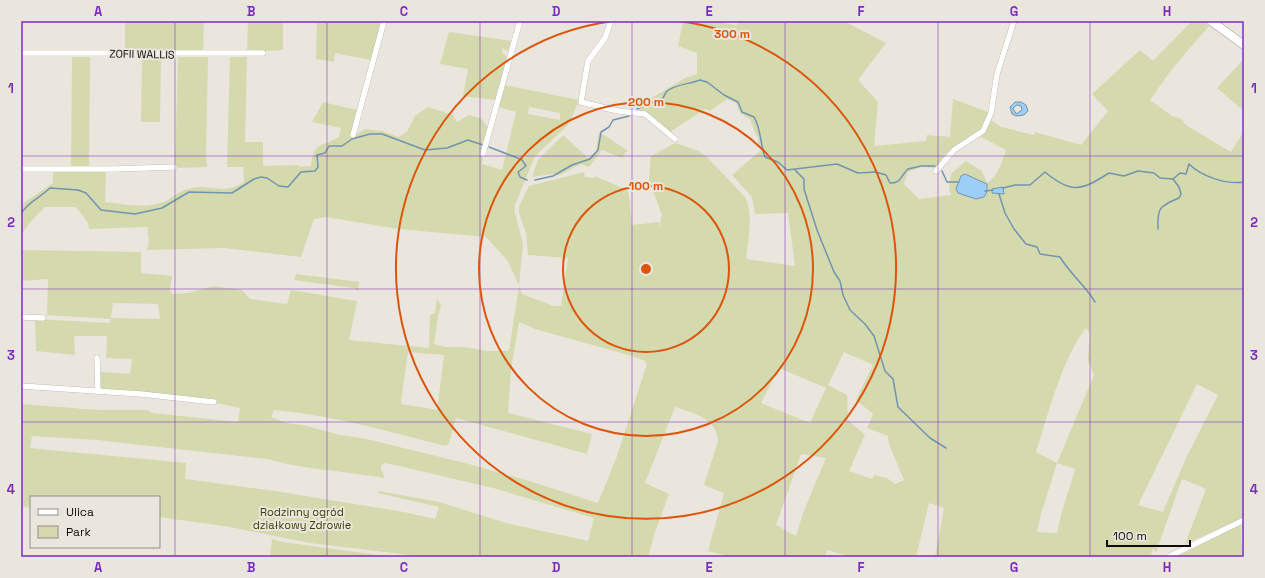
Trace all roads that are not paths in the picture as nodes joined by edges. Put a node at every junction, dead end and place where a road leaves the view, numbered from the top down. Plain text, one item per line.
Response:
1 (384, 21) edge
2 (520, 21) edge
3 (610, 21) edge
4 (1014, 21) edge
5 (1211, 21) edge
6 (1244, 45) edge
7 (21, 53) edge
8 (263, 53) dead end
9 (352, 135) dead end
10 (675, 139) dead end
11 (483, 154) dead end
12 (174, 167) dead end
13 (21, 169) edge
14 (936, 172) dead end
15 (21, 317) edge
16 (43, 318) dead end
17 (98, 358) dead end
18 (21, 386) edge
19 (98, 392) junction
20 (214, 402) dead end
21 (1244, 520) edge
22 (1168, 557) edge

1 - 9 street
2 - 11 street
3 - 10 street
4 - 14 street
5 - 6 street
7 - 8 street, ZOFII WALLIS
12 - 13 street
15 - 16 street
17 - 19 street
18 - 19 street
19 - 20 street
21 - 22 street

